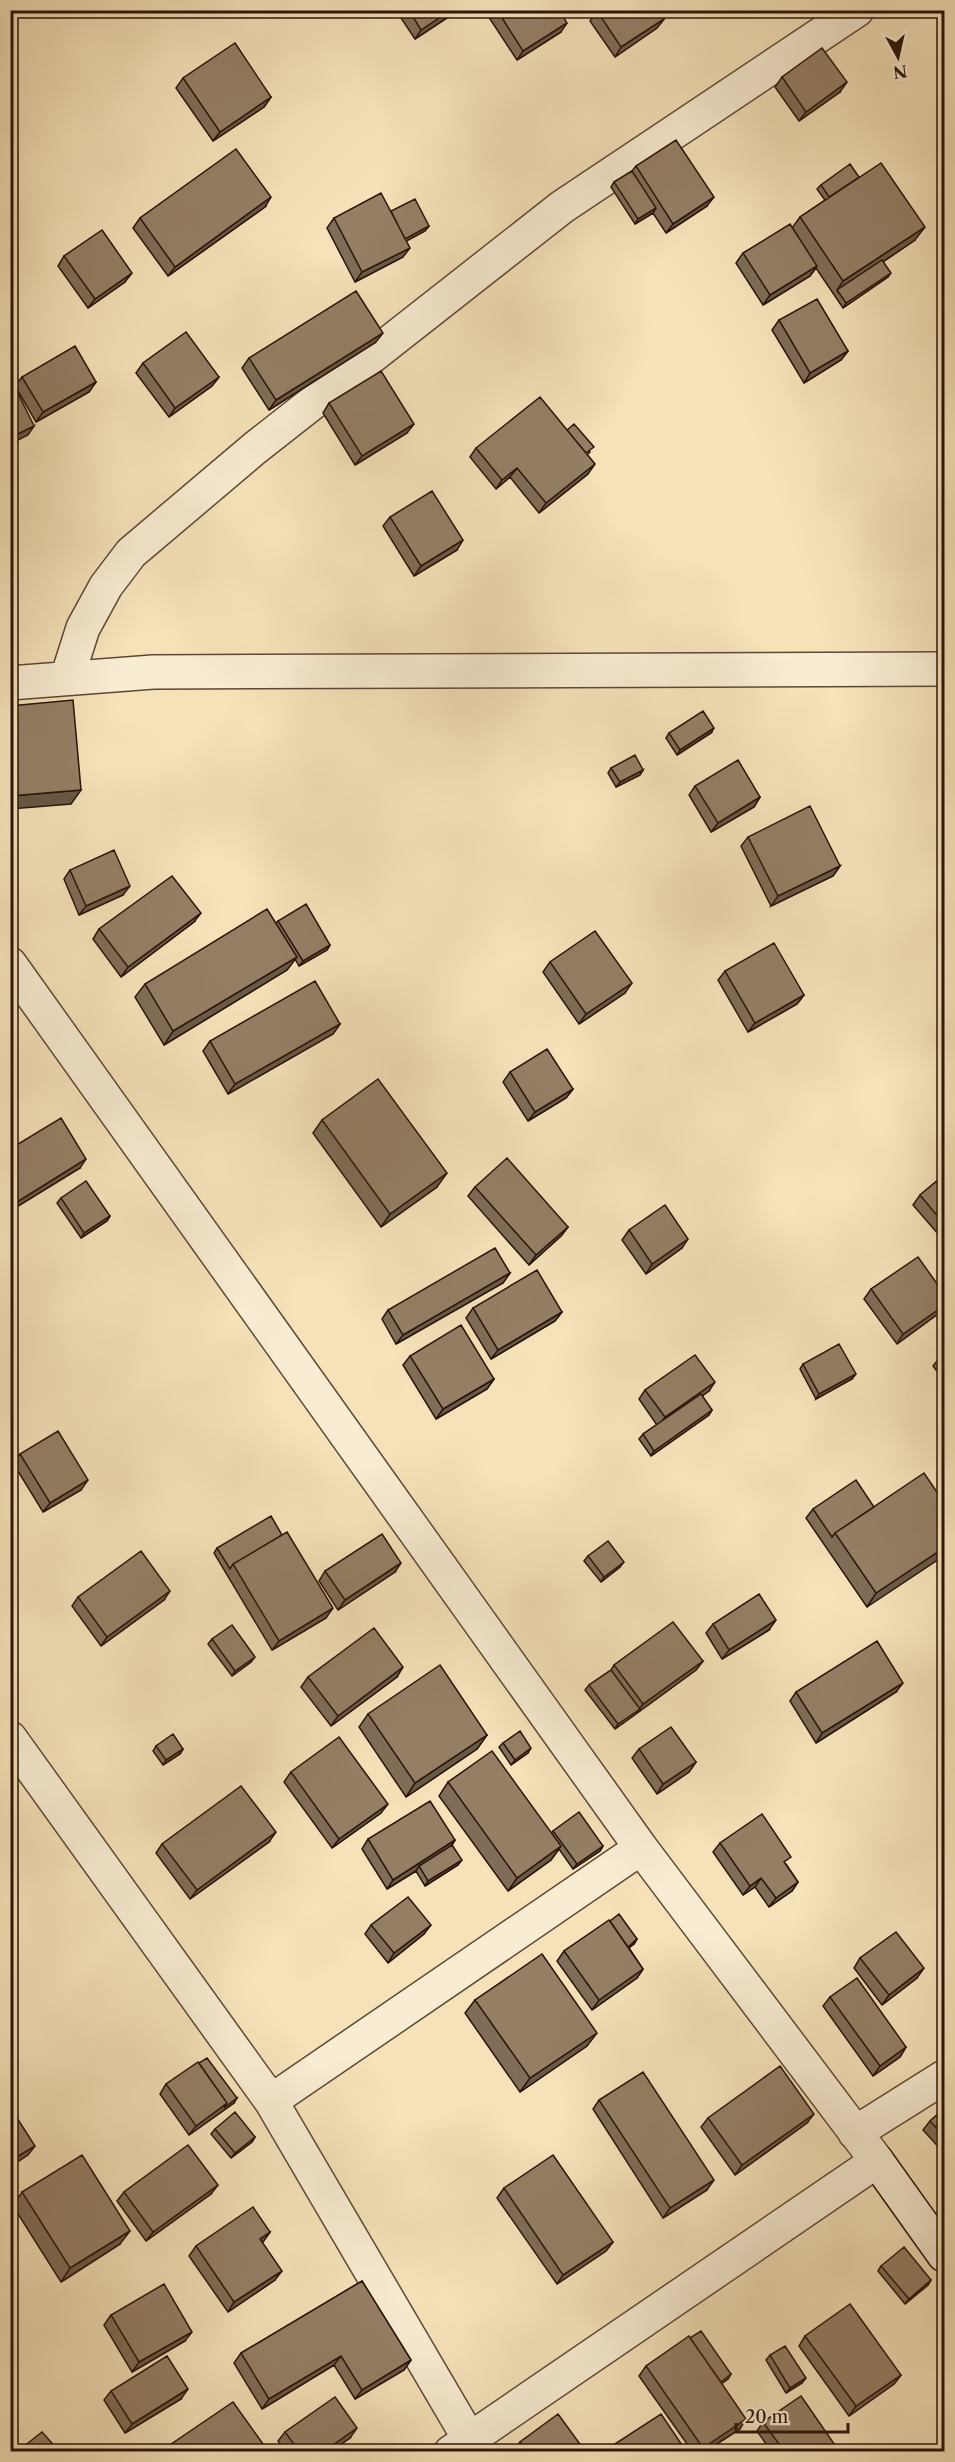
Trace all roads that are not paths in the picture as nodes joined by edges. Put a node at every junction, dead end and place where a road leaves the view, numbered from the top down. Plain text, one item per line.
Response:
1 (856, 10) edge
2 (945, 669) edge
3 (67, 678) junction
4 (10, 683) edge
5 (10, 964) edge
6 (10, 1738) edge
7 (641, 1848) junction
8 (945, 2077) edge
9 (271, 2101) junction
10 (855, 2133) junction
11 (877, 2161) junction
12 (945, 2255) edge
13 (465, 2448) edge

1 - 3 street
2 - 3 street
3 - 4 street
5 - 7 street
6 - 9 street
7 - 9 street
7 - 10 street
8 - 10 street
9 - 13 street
10 - 11 street
11 - 12 street
11 - 13 street

